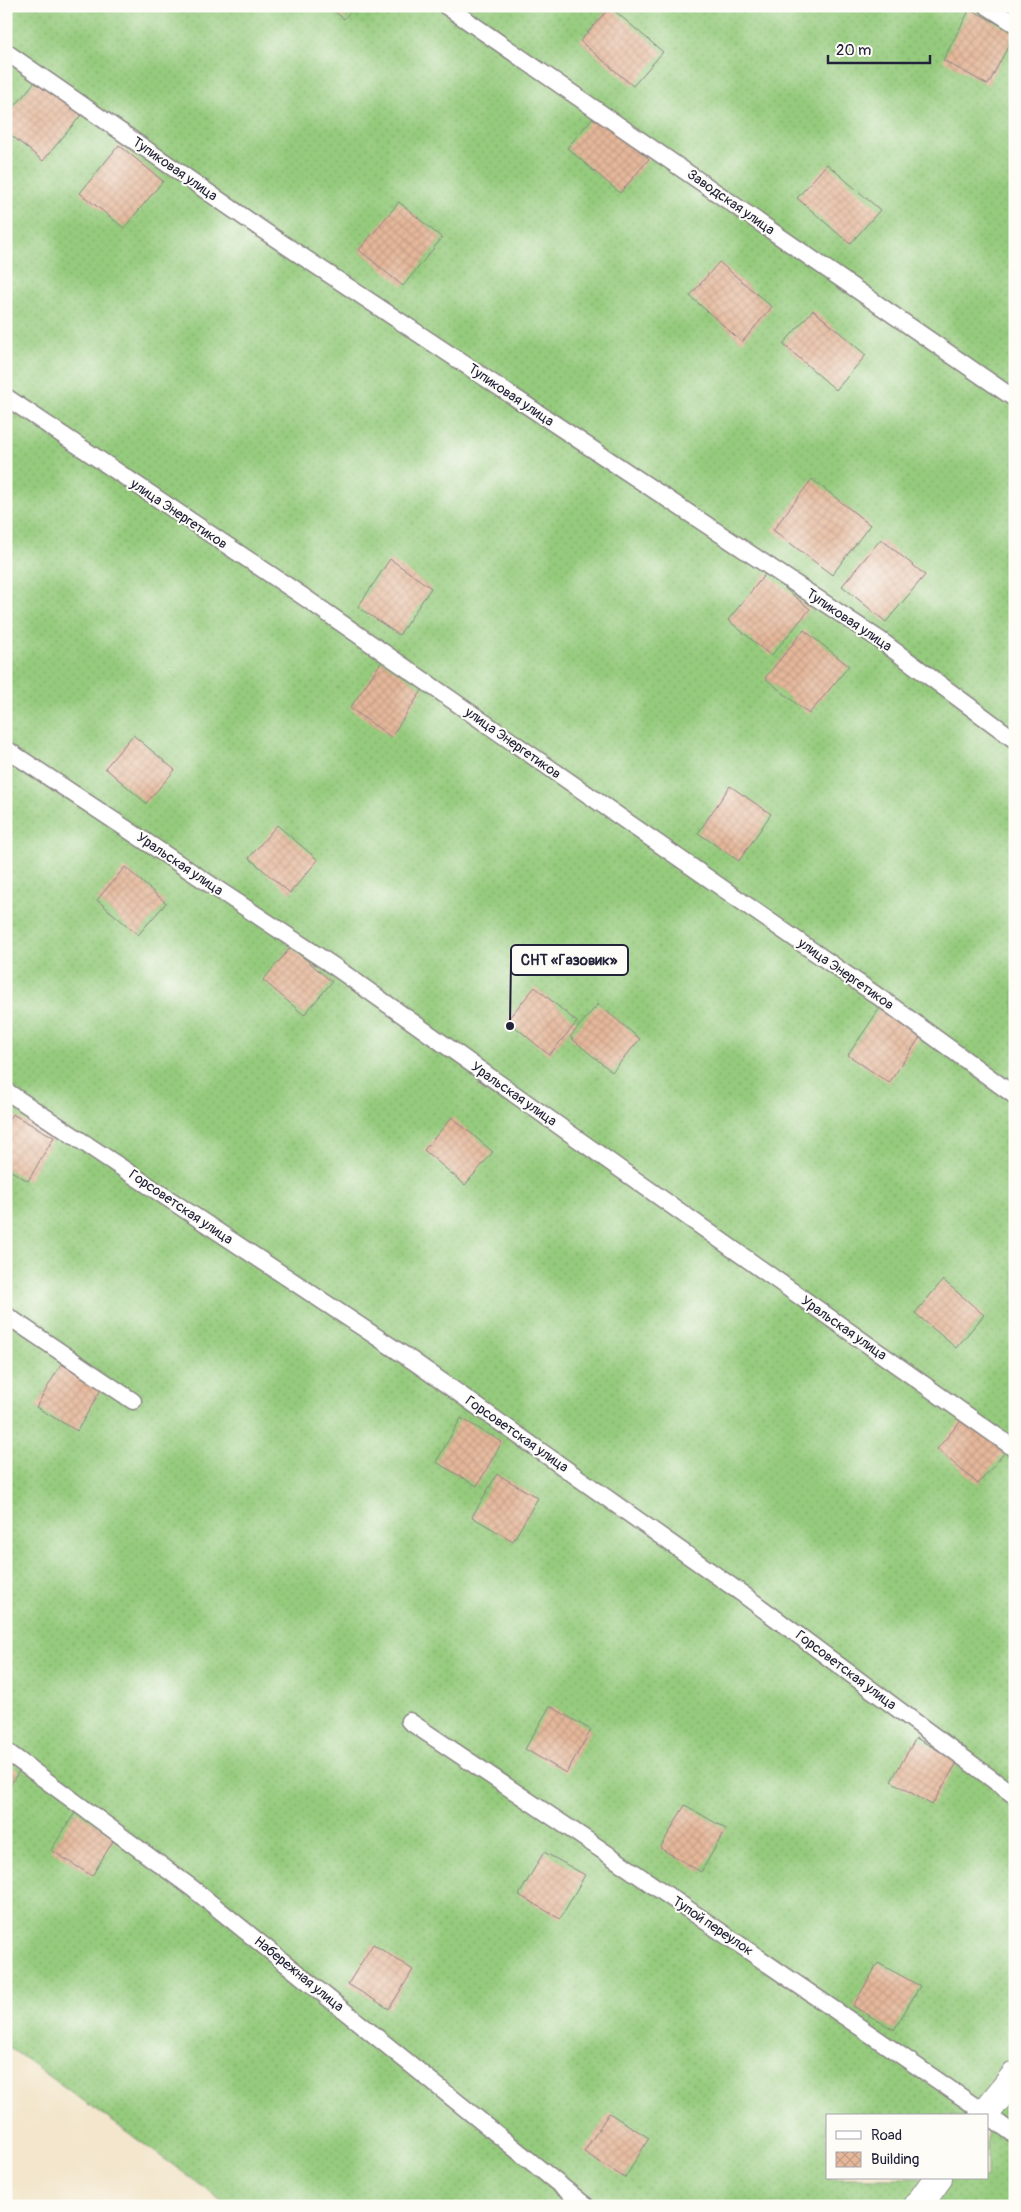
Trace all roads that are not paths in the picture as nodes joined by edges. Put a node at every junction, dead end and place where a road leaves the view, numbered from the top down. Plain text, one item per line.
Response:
1 (446, 6) edge
2 (988, 6) edge
3 (1015, 24) edge
4 (6, 52) edge
5 (6, 397) edge
6 (1015, 399) edge
7 (1015, 740) edge
8 (6, 749) edge
9 (6, 1090) edge
10 (1015, 1096) edge
11 (6, 1315) edge
12 (133, 1401) dead end
13 (1015, 1449) edge
14 (409, 1721) dead end
15 (6, 1751) edge
16 (1015, 1796) edge
17 (1015, 2076) edge
18 (984, 2114) edge
19 (988, 2117) edge
20 (1015, 2135) edge
21 (937, 2180) edge
22 (586, 2206) edge
23 (918, 2206) edge

1 - 6 lane, Заводская улица
2 - 3 lane
4 - 7 lane, Тупиковая улица
5 - 10 lane, улица Энергетиков
8 - 13 lane, Уральская улица
9 - 16 lane, Горсоветская улица
11 - 12 lane
14 - 18 lane, Тупой переулок
15 - 22 lane, Набережная улица
17 - 18 street
19 - 20 lane, Тупой переулок
21 - 23 street

